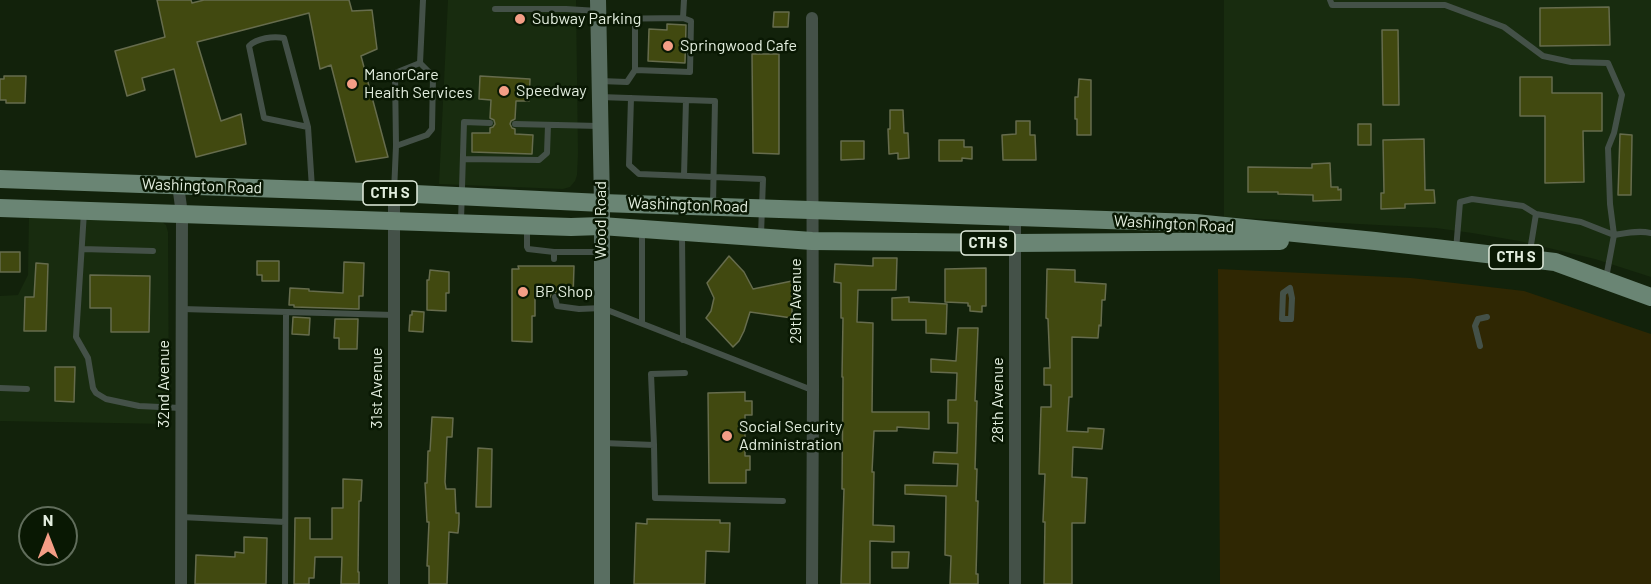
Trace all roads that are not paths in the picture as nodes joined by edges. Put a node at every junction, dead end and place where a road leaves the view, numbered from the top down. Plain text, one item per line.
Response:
1 (423, 0) edge
2 (684, 0) edge
3 (1330, 0) edge
4 (495, 9) dead end
5 (598, 10) edge
6 (683, 18) junction
7 (812, 18) dead end
8 (635, 19) junction
9 (420, 63) junction
10 (635, 70) junction
11 (599, 89) junction
12 (631, 98) junction
13 (686, 100) junction
14 (490, 123) dead end
15 (515, 124) dead end
16 (548, 125) junction
17 (600, 126) junction
18 (308, 127) junction
19 (396, 146) junction
20 (463, 159) junction
21 (684, 176) junction
22 (714, 177) junction
23 (0, 179) edge
24 (84, 182) junction
25 (178, 185) junction
26 (313, 190) junction
27 (394, 193) junction
28 (462, 196) junction
29 (602, 203) junction
30 (713, 206) junction
31 (762, 207) junction
32 (0, 208) edge
33 (812, 209) junction
34 (84, 211) junction
35 (182, 214) junction
36 (1536, 214) junction
37 (1015, 217) junction
38 (394, 221) junction
39 (461, 223) junction
40 (527, 224) junction
41 (601, 226) junction
42 (642, 229) junction
43 (682, 232) junction
44 (1651, 232) edge
45 (1614, 235) junction
46 (761, 237) junction
47 (812, 241) junction
48 (1375, 241) junction
49 (1015, 243) junction
50 (82, 249) junction
51 (1456, 250) junction
52 (153, 251) dead end
53 (602, 252) junction
54 (1528, 259) junction
55 (1606, 280) junction
56 (555, 297) dead end
57 (1651, 297) edge
58 (602, 308) junction
59 (181, 309) junction
60 (286, 312) junction
61 (394, 315) junction
62 (1487, 317) dead end
63 (642, 324) junction
64 (683, 340) junction
65 (1479, 346) dead end
66 (685, 373) dead end
67 (0, 388) edge
68 (27, 389) dead end
69 (813, 390) junction
70 (181, 408) junction
71 (602, 443) junction
72 (654, 445) junction
73 (783, 501) dead end
74 (181, 518) junction
75 (285, 522) junction
76 (181, 584) edge
77 (285, 584) edge
78 (394, 584) edge
79 (602, 584) edge
80 (812, 584) edge
81 (1015, 584) edge

1 - 9 lane
2 - 6 lane
3 - 45 lane
4 - 5 lane
5 - 8 lane
5 - 11 street, Wood Road
6 - 8 lane
6 - 10 lane
7 - 33 street, 29th Avenue
8 - 10 lane
9 - 19 lane
9 - 19 lane
10 - 11 lane
11 - 12 lane
11 - 17 street, Wood Road
12 - 13 lane
12 - 21 lane
13 - 21 lane
13 - 22 lane
14 - 20 lane
15 - 16 lane
16 - 17 lane
16 - 20 lane
17 - 29 street, Wood Road
18 - 18 lane
18 - 26 lane
19 - 27 lane
20 - 28 lane
21 - 22 lane
22 - 30 lane
22 - 31 lane
23 - 24 main road, Washington Road
24 - 25 main road, Washington Road
24 - 34 main road
25 - 26 main road, Washington Road / CTH S
25 - 35 street, 32nd Avenue
26 - 27 main road, Washington Road / CTH S
27 - 28 main road, Washington Road / CTH S
27 - 38 street, 31st Avenue
28 - 29 main road, Washington Road / CTH S
28 - 39 lane
29 - 30 main road, Washington Road / CTH S
29 - 41 street, Wood Road
30 - 31 main road, Washington Road / CTH S
31 - 33 main road, Washington Road / CTH S
31 - 46 lane
32 - 34 main road, Washington Road
33 - 37 main road, Washington Road / CTH S
33 - 47 street, 29th Avenue
34 - 35 main road, Washington Road
34 - 50 lane
35 - 38 main road, Washington Road / CTH S
35 - 59 street, 32nd Avenue
36 - 45 lane
36 - 51 lane
36 - 54 lane
37 - 48 main road, Washington Road / CTH S
37 - 49 street, 28th Avenue
38 - 39 main road, Washington Road / CTH S
38 - 61 street, 31st Avenue
39 - 40 main road, Washington Road / CTH S
40 - 41 main road, Washington Road / CTH S
40 - 53 lane
41 - 42 main road, Washington Road / CTH S
41 - 53 street, Wood Road
42 - 43 main road, Washington Road / CTH S
42 - 63 lane
43 - 46 main road, Washington Road / CTH S
43 - 64 lane
44 - 45 lane
45 - 55 lane
46 - 47 main road, Washington Road / CTH S
47 - 49 main road, Washington Road / CTH S
47 - 69 street, 29th Avenue
48 - 49 main road, Washington Road / CTH S
48 - 51 main road, Washington Road / CTH S
49 - 81 street, 28th Avenue
50 - 52 lane
50 - 70 lane
51 - 54 main road, Washington Road / CTH S
53 - 58 street, Wood Road
54 - 55 main road, Washington Road / CTH S
55 - 57 main road, Washington Road / CTH S
56 - 58 lane
58 - 63 lane
58 - 71 street, Wood Road
59 - 60 lane
59 - 70 street, 32nd Avenue
60 - 61 lane
60 - 75 lane
61 - 78 street, 31st Avenue
62 - 65 lane
63 - 64 lane
64 - 69 lane
66 - 72 lane
67 - 68 lane
69 - 80 street, 29th Avenue
70 - 74 street, 32nd Avenue
71 - 72 lane
71 - 79 street, Wood Road
72 - 73 lane
74 - 75 lane
74 - 76 street, 32nd Avenue
75 - 77 lane

